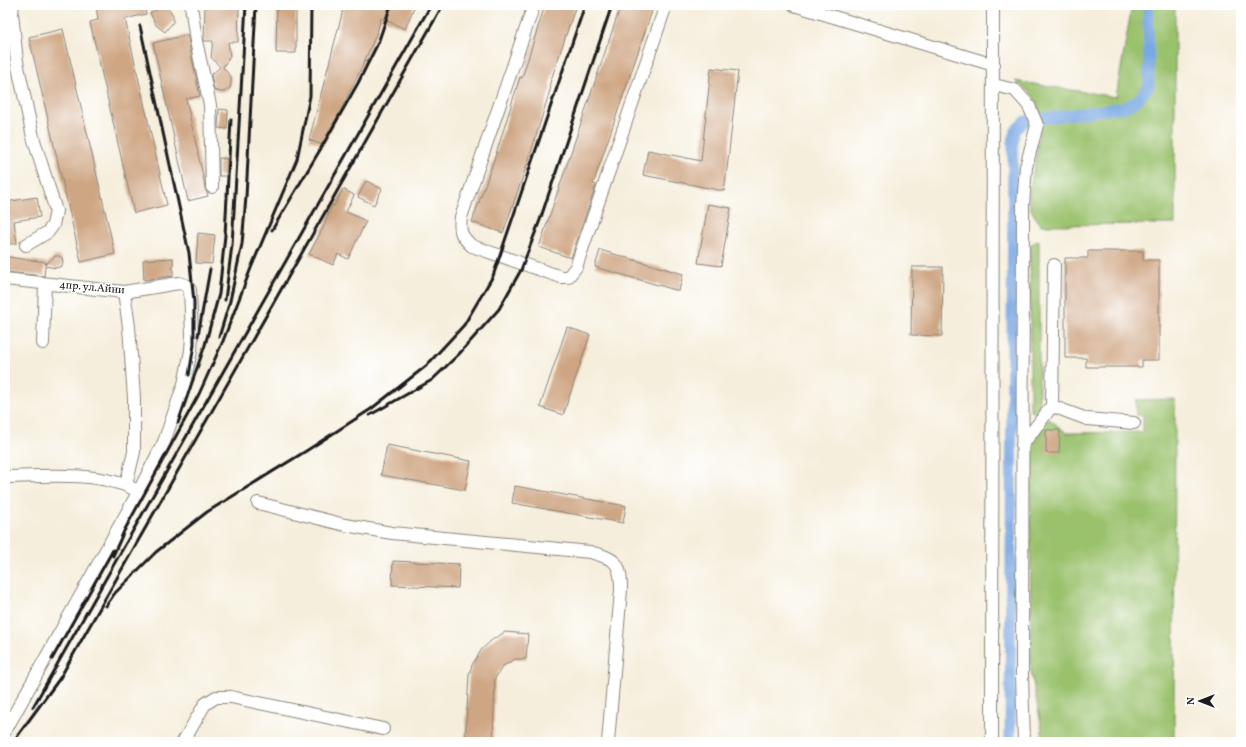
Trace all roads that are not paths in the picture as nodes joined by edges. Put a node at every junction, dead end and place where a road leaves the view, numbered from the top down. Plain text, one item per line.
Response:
1 (13, 5) edge
2 (190, 5) edge
3 (534, 5) edge
4 (666, 5) edge
5 (794, 5) edge
6 (993, 5) edge
7 (994, 65) junction
8 (994, 85) junction
9 (212, 187) dead end
10 (26, 245) dead end
11 (1054, 265) dead end
12 (5, 279) edge
13 (45, 284) junction
14 (124, 292) junction
15 (43, 343) dead end
16 (1052, 406) junction
17 (1134, 423) dead end
18 (1022, 445) junction
19 (5, 477) edge
20 (126, 485) junction
21 (138, 491) junction
22 (258, 503) dead end
23 (383, 729) dead end
24 (5, 731) edge
25 (183, 742) edge
26 (608, 742) edge
27 (992, 742) edge
28 (1024, 742) edge

1 - 10 street
2 - 9 street
3 - 4 street
5 - 7 street
6 - 7 street
7 - 8 street
8 - 18 street
8 - 27 street
11 - 16 street
12 - 13 street, 4пр. ул.Айни
13 - 14 street, 4пр. ул.Айни
13 - 15 street
14 - 20 street
14 - 21 street, 4пр. ул.Айни
16 - 17 street
16 - 18 street
18 - 28 street
19 - 20 street
20 - 21 street
21 - 24 street
22 - 26 street
23 - 25 street

